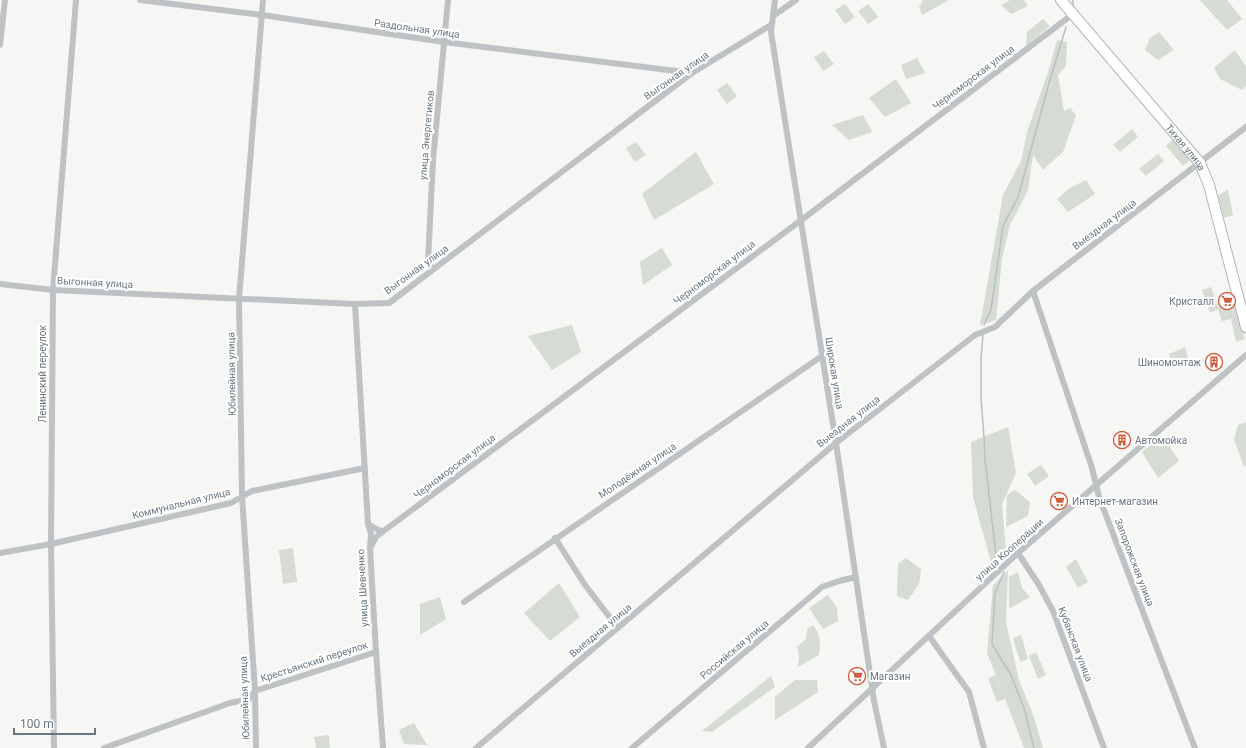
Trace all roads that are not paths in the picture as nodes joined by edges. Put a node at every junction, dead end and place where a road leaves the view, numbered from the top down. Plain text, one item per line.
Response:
1 (5, 0) edge
2 (76, 0) edge
3 (140, 0) edge
4 (263, 0) edge
5 (448, 0) edge
6 (774, 0) edge
7 (796, 0) edge
8 (1062, 0) edge
9 (1073, 14) junction
10 (262, 15) junction
11 (773, 16) junction
12 (772, 25) junction
13 (444, 42) junction
14 (0, 45) edge
15 (692, 73) junction
16 (1246, 128) edge
17 (1200, 163) junction
18 (800, 221) junction
19 (433, 269) junction
20 (0, 284) edge
21 (53, 290) junction
22 (1033, 291) junction
23 (239, 299) junction
24 (355, 304) junction
25 (1246, 327) edge
26 (1246, 355) edge
27 (822, 356) junction
28 (836, 443) junction
29 (365, 468) junction
30 (1097, 485) junction
31 (242, 496) junction
32 (368, 524) junction
33 (383, 531) junction
34 (555, 538) junction
35 (51, 544) junction
36 (370, 548) junction
37 (0, 553) edge
38 (1018, 553) junction
39 (856, 577) junction
40 (464, 602) dead end
41 (618, 628) junction
42 (929, 636) junction
43 (376, 652) junction
44 (872, 688) junction
45 (255, 691) junction
46 (54, 748) edge
47 (104, 748) edge
48 (256, 748) edge
49 (383, 748) edge
50 (476, 748) edge
51 (632, 748) edge
52 (808, 748) edge
53 (884, 748) edge
54 (984, 748) edge
55 (1104, 748) edge
56 (1195, 748) edge

1 - 14 street
2 - 21 street, Ленинский переулок
3 - 10 street, Раздольная улица
4 - 10 street, Юбилейная улица
5 - 13 street, улица Энергетиков
6 - 11 street, Широкая улица
7 - 11 street
8 - 9 main road, Тихая улица
9 - 17 main road, Тихая улица
9 - 18 street, Черноморская улица
10 - 13 street, Раздольная улица
10 - 23 street, Юбилейная улица
11 - 12 street, Широкая улица
12 - 15 street, Выгонная улица
12 - 18 street, Широкая улица
13 - 15 street, Раздольная улица
13 - 19 street, улица Энергетиков
15 - 19 street, Выгонная улица
16 - 17 street, Выездная улица
17 - 22 street, Выездная улица
17 - 25 main road, Тихая улица
18 - 27 street, Широкая улица
18 - 33 street, Черноморская улица
19 - 24 street, Выгонная улица
20 - 21 street, Выгонная улица
21 - 23 street, Выгонная улица
21 - 35 street, Ленинский переулок
22 - 28 street, Выездная улица
22 - 30 street, Запорожская улица
23 - 24 street, Выгонная улица
23 - 31 street, Юбилейная улица
24 - 29 street, улица Шевченко
26 - 30 street, улица Кооперации
27 - 28 street, Широкая улица
27 - 34 street, Молодёжная улица
28 - 39 street, Широкая улица
28 - 41 street, Выездная улица
29 - 31 street, Коммунальная улица
29 - 32 street, улица Шевченко
30 - 38 street, улица Кооперации
30 - 56 street, Запорожская улица
31 - 35 street, Коммунальная улица
31 - 45 street, Юбилейная улица
32 - 33 street
32 - 36 street, улица Шевченко
33 - 36 street, Черноморская улица
34 - 40 street, Молодёжная улица
34 - 41 street
35 - 37 street, Коммунальная улица
35 - 46 street, Ленинский переулок
36 - 43 street, улица Шевченко
38 - 42 street, улица Кооперации
38 - 55 street, Кубанская улица
39 - 44 street, Широкая улица
39 - 51 street, Российская улица
41 - 50 street, Выездная улица
42 - 44 street, улица Кооперации
42 - 54 street
43 - 45 street, Крестьянский переулок
43 - 49 street, улица Шевченко
44 - 52 street, улица Кооперации
44 - 53 street, Широкая улица
45 - 47 street, Крестьянский переулок
45 - 48 street, Юбилейная улица

